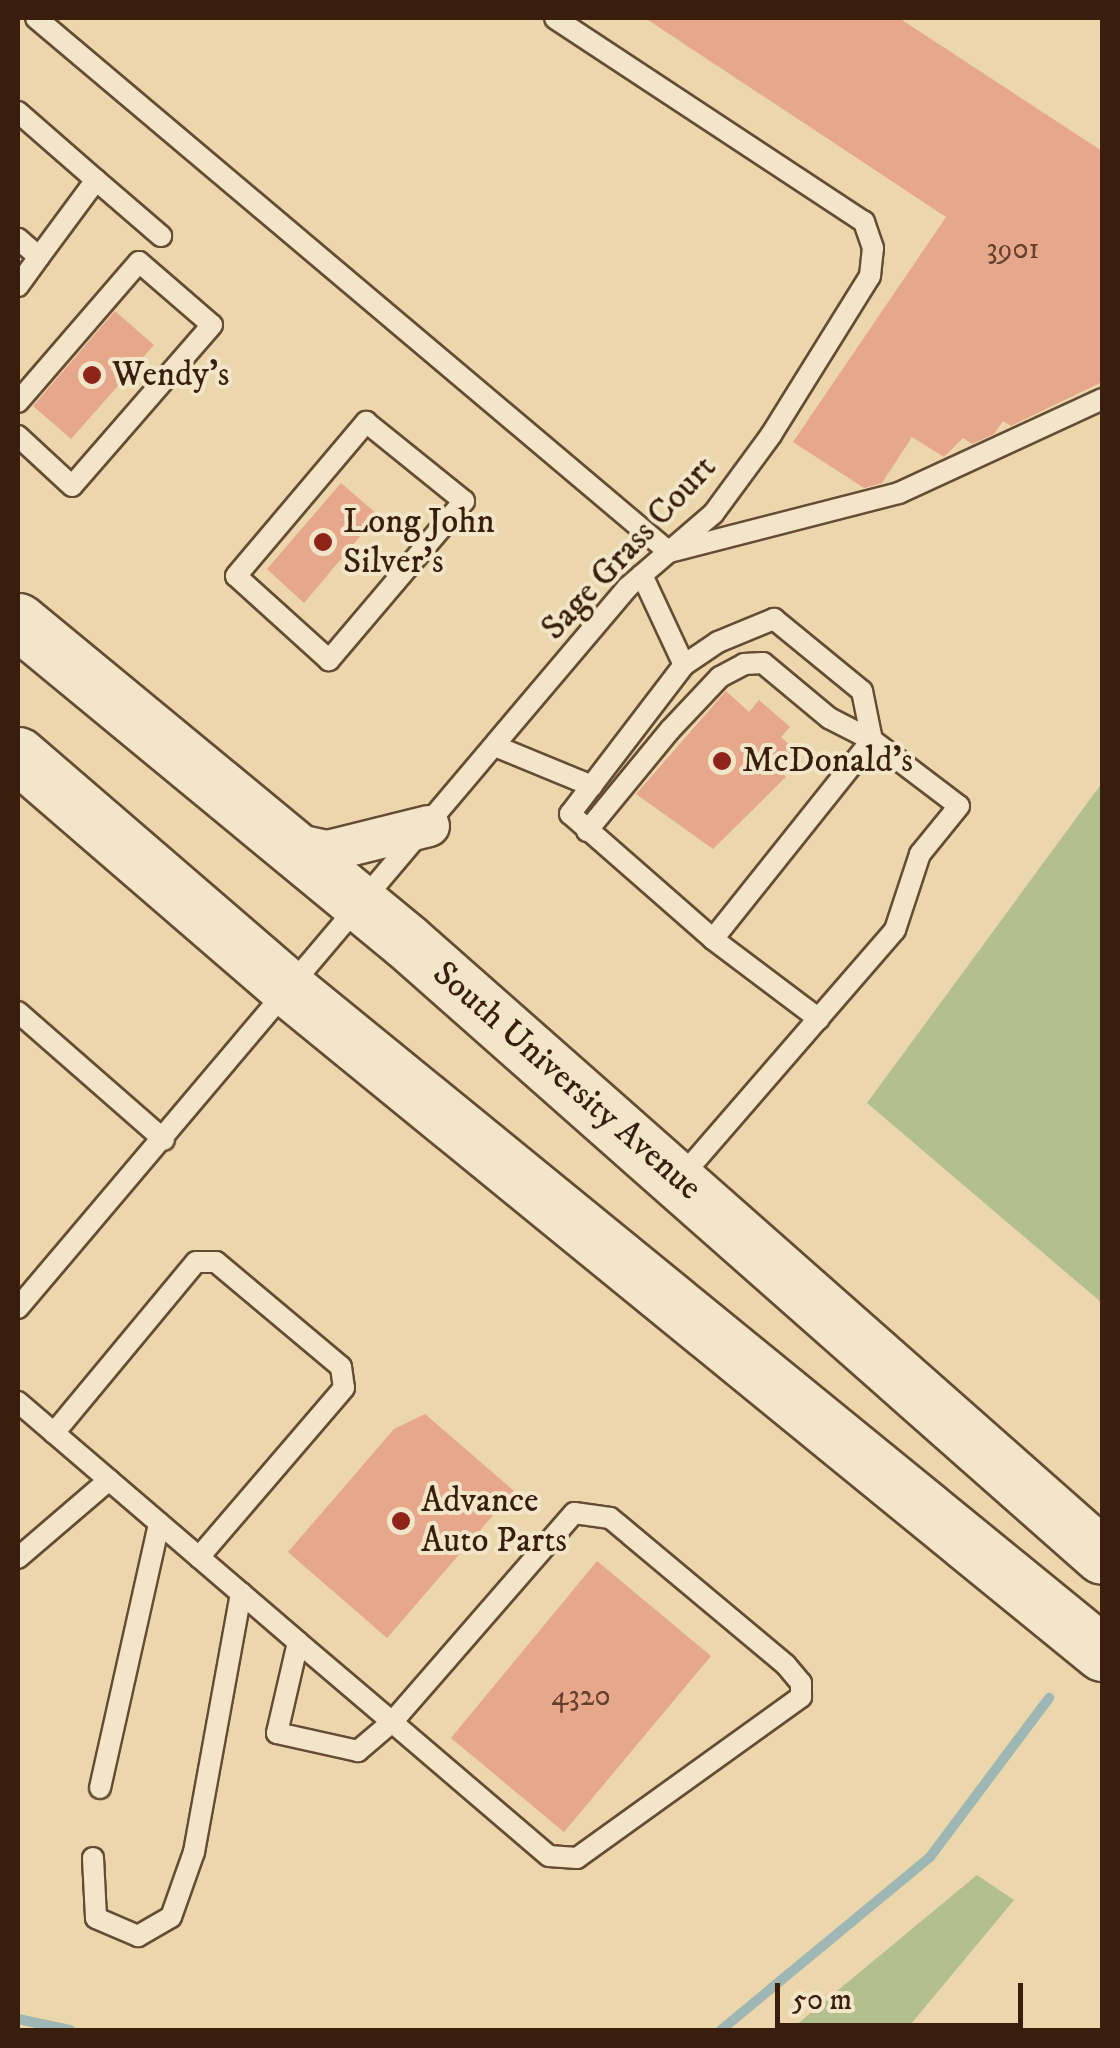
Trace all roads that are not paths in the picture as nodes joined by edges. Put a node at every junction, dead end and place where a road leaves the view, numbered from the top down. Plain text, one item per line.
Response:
1 (36, 18) edge
2 (556, 18) edge
3 (18, 112) edge
4 (96, 180) junction
5 (161, 236) dead end
6 (18, 239) edge
7 (38, 258) junction
8 (18, 286) edge
9 (1102, 400) edge
10 (18, 402) edge
11 (18, 436) edge
12 (669, 552) junction
13 (642, 575) junction
14 (18, 621) edge
15 (329, 660) joint
16 (684, 665) junction
17 (872, 740) junction
18 (495, 746) junction
19 (18, 754) edge
20 (592, 786) junction
21 (429, 826) junction
22 (587, 831) junction
23 (289, 843) junction
24 (364, 905) junction
25 (713, 939) junction
26 (291, 991) junction
27 (18, 1012) edge
28 (819, 1019) junction
29 (164, 1140) junction
30 (680, 1178) junction
31 (22, 1294) edge
32 (18, 1402) edge
33 (54, 1432) junction
34 (108, 1480) junction
35 (159, 1523) junction
36 (1102, 1556) edge
37 (199, 1557) junction
38 (18, 1558) edge
39 (241, 1593) junction
40 (298, 1642) junction
41 (1102, 1654) edge
42 (392, 1722) junction
43 (100, 1788) dead end
44 (93, 1858) dead end

1 - 12 lane
2 - 12 lane, Sage Grass Court
3 - 4 lane
4 - 5 lane
4 - 7 lane
6 - 7 lane
7 - 8 lane
9 - 12 lane
10 - 11 lane
12 - 13 lane, Sage Grass Court
13 - 16 lane
13 - 18 lane, Sage Grass Court
14 - 23 main road, South University Avenue
15 - 15 lane
16 - 17 lane
16 - 20 lane
17 - 22 lane
17 - 25 lane
17 - 28 lane
18 - 20 lane
18 - 21 lane, Sage Grass Court
19 - 26 main road
20 - 22 lane
21 - 23 street
21 - 24 lane, Sage Grass Court
22 - 25 lane
23 - 24 main road, South University Avenue
24 - 26 lane, Sage Grass Court
24 - 30 main road, South University Avenue
25 - 28 lane
26 - 29 lane, Sage Grass Court
26 - 41 main road
27 - 29 lane
28 - 30 lane
29 - 31 lane, Sage Grass Court
30 - 36 main road, South University Avenue
32 - 33 lane
33 - 34 lane
33 - 37 lane
34 - 35 lane
34 - 38 lane
35 - 37 lane
35 - 43 lane
37 - 39 lane
39 - 40 lane
39 - 44 lane
40 - 42 lane
40 - 42 lane
42 - 42 lane

